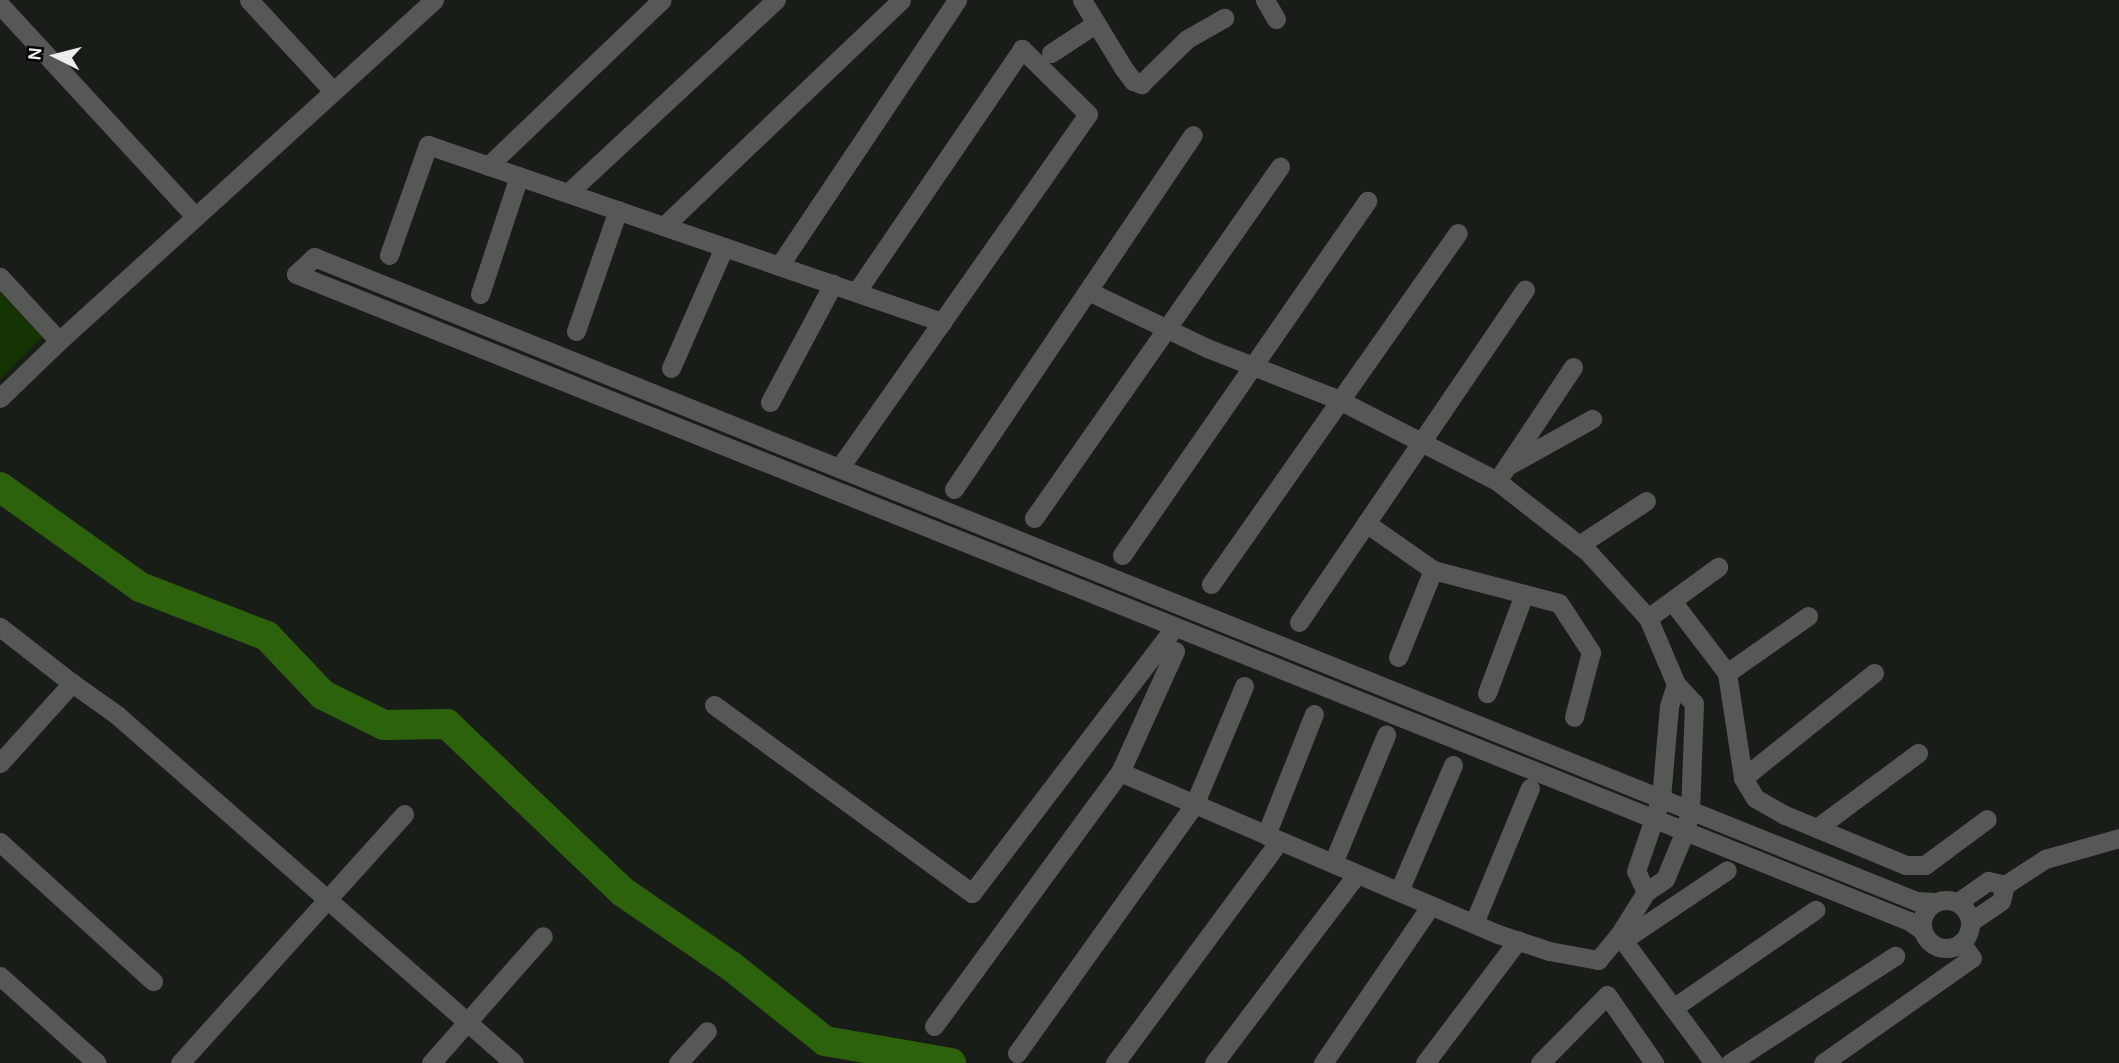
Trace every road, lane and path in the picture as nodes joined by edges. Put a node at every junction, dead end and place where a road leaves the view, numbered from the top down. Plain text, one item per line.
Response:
1 (248, 0) edge
2 (434, 0) edge
3 (662, 0) edge
4 (776, 0) edge
5 (901, 0) edge
6 (957, 0) edge
7 (1265, 0) edge
8 (1088, 2) edge
9 (2, 7) dead end
10 (1224, 18) dead end
11 (1276, 19) dead end
12 (1095, 24) junction
13 (1051, 53) dead end
14 (333, 91) junction
15 (1193, 135) dead end
16 (488, 166) junction
17 (1280, 167) dead end
18 (519, 176) junction
19 (568, 193) junction
20 (1367, 201) dead end
21 (618, 210) junction
22 (195, 216) junction
23 (664, 226) junction
24 (1458, 233) dead end
25 (724, 247) junction
26 (388, 255) dead end
27 (779, 266) junction
28 (0, 277) edge
29 (833, 284) junction
30 (1525, 289) dead end
31 (1088, 291) junction
32 (856, 292) junction
33 (480, 294) dead end
34 (942, 322) junction
35 (1167, 329) junction
36 (576, 331) dead end
37 (59, 341) junction
38 (1253, 366) junction
39 (1573, 367) dead end
40 (671, 368) dead end
41 (0, 398) edge
42 (1340, 400) junction
43 (770, 402) dead end
44 (1592, 419) dead end
45 (1420, 442) junction
46 (840, 467) junction
47 (1502, 474) junction
48 (954, 489) dead end
49 (1646, 501) dead end
50 (1034, 518) dead end
51 (1366, 523) junction
52 (1579, 545) junction
53 (1122, 555) dead end
54 (1718, 567) dead end
55 (1433, 569) junction
56 (1211, 584) dead end
57 (1524, 594) junction
58 (1672, 601) junction
59 (1808, 616) dead end
60 (1648, 618) junction
61 (1298, 622) dead end
62 (0, 627) edge
63 (1173, 629) junction
64 (1175, 651) dead end
65 (1398, 657) dead end
66 (1349, 673) junction
67 (1727, 673) junction
68 (1874, 673) dead end
69 (72, 683) junction
70 (1676, 684) junction
71 (1244, 686) dead end
72 (1342, 693) junction
73 (1487, 693) dead end
74 (714, 705) dead end
75 (1314, 714) dead end
76 (1574, 717) dead end
77 (1386, 735) dead end
78 (1918, 754) dead end
79 (0, 763) edge
80 (1453, 765) dead end
81 (1120, 772) junction
82 (1743, 778) junction
83 (1530, 788) dead end
84 (1661, 798) junction
85 (1194, 805) junction
86 (1690, 810) junction
87 (404, 814) dead end
88 (1654, 818) junction
89 (1987, 819) dead end
90 (1817, 828) junction
91 (1685, 831) junction
92 (1273, 838) junction
93 (2119, 838) edge
94 (0, 842) edge
95 (1333, 863) junction
96 (1727, 870) dead end
97 (1357, 874) junction
98 (2004, 885) junction
99 (1399, 891) junction
100 (1646, 892) junction
101 (328, 899) junction
102 (1934, 902) junction
103 (1958, 902) junction
104 (1431, 905) junction
105 (1815, 910) dead end
106 (1970, 922) junction
107 (1474, 923) junction
108 (1922, 930) junction
109 (543, 936) dead end
110 (1621, 938) junction
111 (1518, 940) junction
112 (1961, 943) junction
113 (1895, 956) dead end
114 (0, 976) edge
115 (153, 981) dead end
116 (1673, 1008) junction
117 (469, 1022) junction
118 (933, 1026) dead end
119 (707, 1031) dead end
120 (1017, 1053) dead end
121 (97, 1063) edge
122 (180, 1063) edge
123 (431, 1063) edge
124 (514, 1063) edge
125 (678, 1063) edge
126 (1115, 1063) edge
127 (1214, 1063) edge
128 (1323, 1063) edge
129 (1425, 1063) edge
130 (1540, 1063) edge
131 (1654, 1063) edge
132 (1714, 1063) edge
133 (1730, 1063) edge
134 (1823, 1063) edge

1 - 14 street
2 - 14 street
3 - 16 street
4 - 19 street
5 - 23 street
6 - 27 street
7 - 11 street
8 - 12 street
9 - 22 street
10 - 12 street
12 - 13 street
14 - 22 street
15 - 31 street
16 - 18 street
16 - 26 street
17 - 35 street
18 - 19 street
18 - 33 street
19 - 21 street
20 - 38 street
21 - 23 street
21 - 36 street
22 - 37 street
23 - 25 street
24 - 42 street
25 - 27 street
25 - 40 street
27 - 29 street
28 - 37 street
29 - 32 street
29 - 43 street
30 - 45 street
31 - 35 street
31 - 48 street
32 - 34 street
32 - 34 street
34 - 46 street
35 - 38 street
35 - 50 street
37 - 41 street
38 - 42 street
38 - 53 street
39 - 47 street
42 - 45 street
42 - 56 street
44 - 47 street
45 - 47 street
45 - 51 street
46 - 63 street
46 - 66 street
47 - 52 street
49 - 52 street
51 - 55 street
51 - 61 street
52 - 60 street
54 - 58 street
55 - 57 street
55 - 65 street
57 - 73 street
57 - 76 street
58 - 60 street
58 - 67 street
59 - 67 street
60 - 70 street
62 - 69 street
63 - 72 street
63 - 74 street
64 - 81 street
66 - 72 street
66 - 84 street
67 - 82 street
68 - 82 street
69 - 79 street
69 - 101 street
70 - 84 street
70 - 86 street
71 - 85 street
72 - 88 street
75 - 92 street
77 - 95 street
78 - 90 street
80 - 99 street
81 - 85 street
81 - 118 street
82 - 90 street
83 - 107 street
84 - 86 street
84 - 88 street
85 - 92 street
85 - 120 street
86 - 91 street
86 - 102 street
87 - 101 street
88 - 91 street
88 - 100 street
89 - 90 street
91 - 100 street
91 - 108 street
92 - 95 street
92 - 126 street
93 - 98 street
94 - 115 street
95 - 97 street
96 - 110 street
97 - 99 street
97 - 127 street
98 - 103 street
98 - 106 street
99 - 104 street
100 - 110 street
101 - 117 street
101 - 122 street
102 - 103 street
102 - 108 street
103 - 106 street
104 - 107 street
104 - 128 street
105 - 116 street
106 - 112 street
107 - 111 street
108 - 112 street
109 - 117 street
110 - 111 street
110 - 116 street
111 - 129 street
112 - 134 street
113 - 133 street
114 - 121 street
116 - 132 street
117 - 123 street
117 - 124 street
119 - 125 street
130 - 131 street

